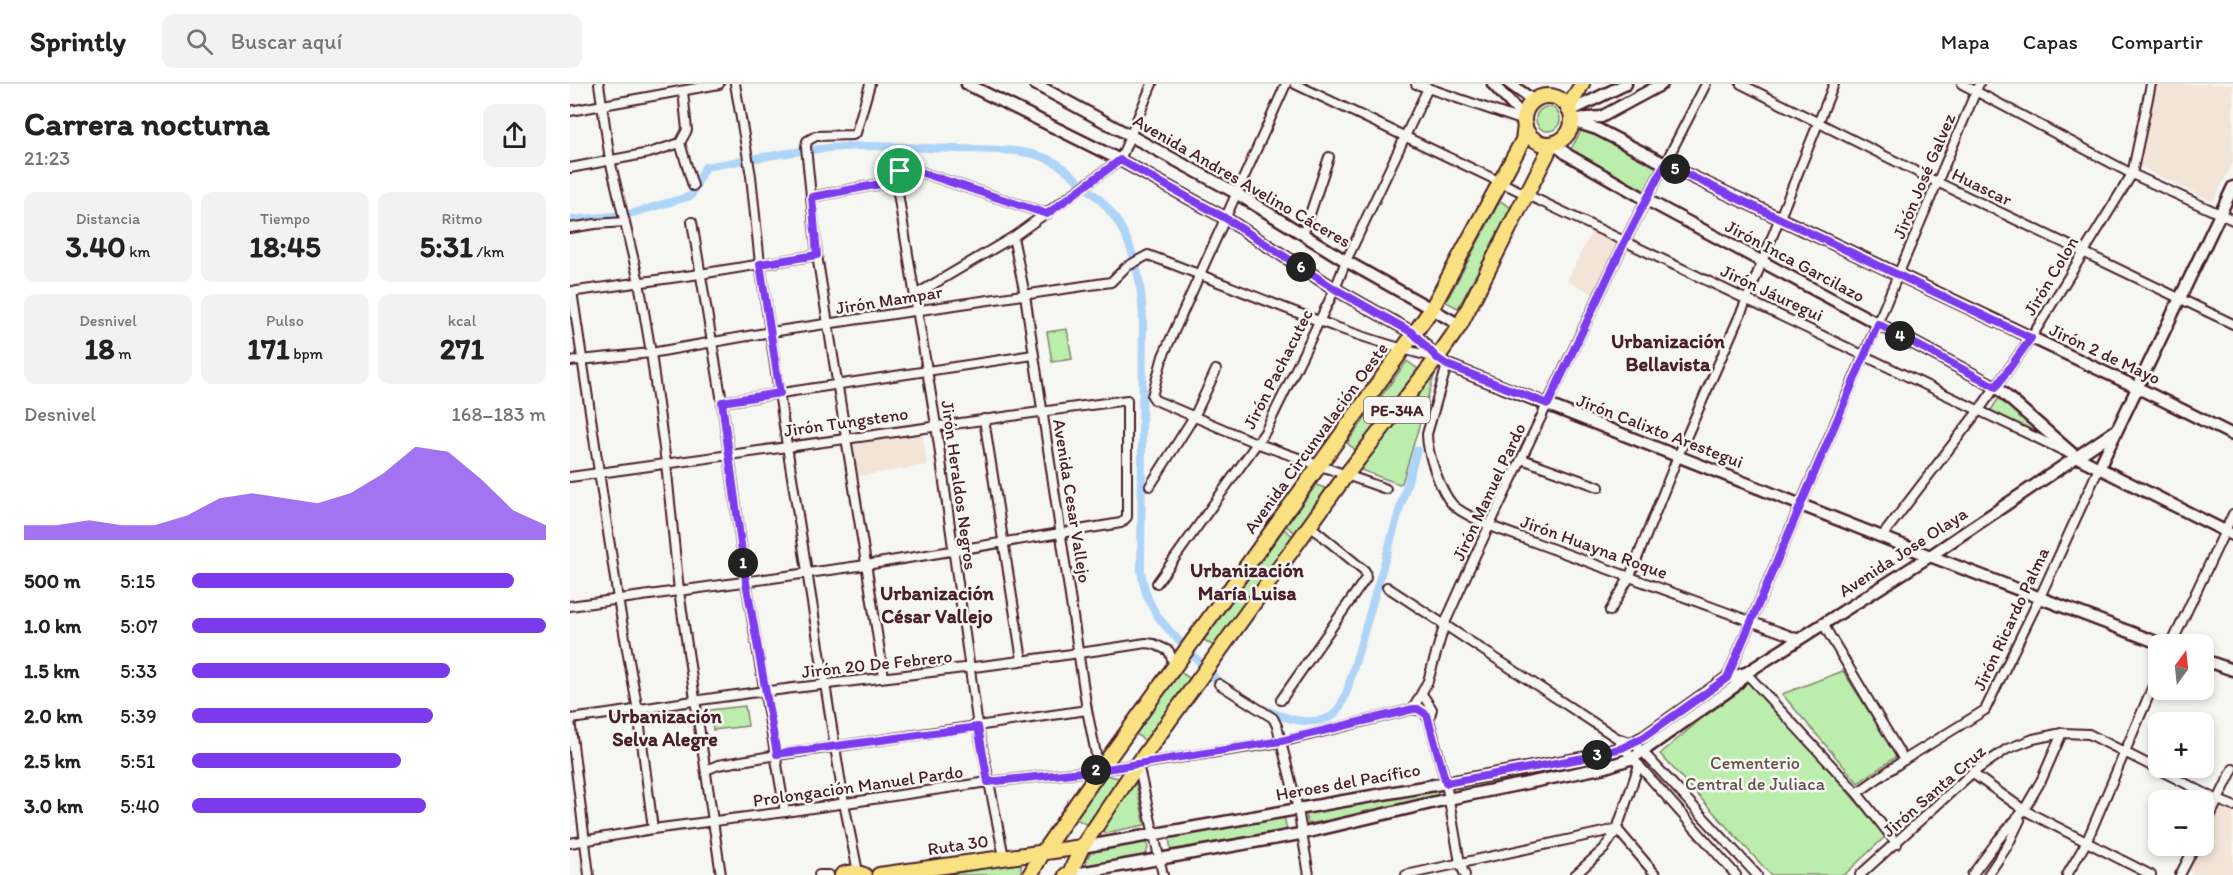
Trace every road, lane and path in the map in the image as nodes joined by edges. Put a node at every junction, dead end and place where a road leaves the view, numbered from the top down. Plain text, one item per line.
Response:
1 (599, 84) edge
2 (719, 84) edge
3 (735, 84) edge
4 (870, 84) edge
5 (967, 84) edge
6 (1152, 84) edge
7 (1286, 84) edge
8 (1295, 84) edge
9 (1416, 84) edge
10 (1493, 84) edge
11 (1510, 84) edge
12 (1551, 84) edge
13 (1582, 84) edge
14 (1626, 84) edge
15 (1662, 84) edge
16 (1706, 84) edge
17 (1741, 84) edge
18 (1834, 84) edge
19 (1962, 84) edge
20 (2151, 84) edge
21 (1038, 85) edge
22 (1978, 87) edge
23 (1428, 88) junction
24 (683, 92) junction
25 (1537, 99) junction
26 (603, 106) junction
27 (570, 111) edge
28 (1570, 115) junction
29 (1524, 122) junction
30 (1817, 122) junction
31 (1131, 135) junction
32 (1406, 137) junction
33 (680, 143) junction
34 (1551, 144) junction
35 (1329, 157) dead end
36 (610, 160) junction
37 (1120, 160) junction
38 (1665, 164) junction
39 (570, 168) edge
40 (2132, 174) junction
41 (896, 181) junction
42 (1500, 182) junction
43 (1937, 182) junction
44 (693, 186) dead end
45 (2233, 187) edge
46 (1236, 193) junction
47 (1526, 194) junction
48 (812, 197) junction
49 (1647, 200) junction
50 (1047, 214) junction
51 (2220, 214) junction
52 (1225, 218) junction
53 (1780, 218) junction
54 (625, 220) junction
55 (2233, 220) edge
56 (692, 222) dead end
57 (570, 228) edge
58 (1303, 235) junction
59 (1013, 237) junction
60 (1625, 241) junction
61 (2082, 252) junction
62 (817, 255) junction
63 (1143, 256) joint
64 (1346, 261) junction
65 (1762, 262) junction
66 (760, 264) junction
67 (1199, 273) junction
68 (700, 274) junction
69 (1898, 275) junction
70 (639, 282) junction
71 (1335, 289) junction
72 (571, 291) edge
73 (1026, 294) junction
74 (915, 295) junction
75 (1747, 299) junction
76 (2179, 299) junction
77 (1431, 309) junction
78 (917, 310) junction
79 (1320, 321) junction
80 (1878, 324) junction
81 (2233, 324) edge
82 (829, 325) junction
83 (1460, 325) junction
84 (771, 332) junction
85 (1413, 333) junction
86 (2031, 338) junction
87 (711, 342) junction
88 (1402, 350) junction
89 (651, 353) junction
90 (1033, 355) junction
91 (1864, 355) junction
92 (583, 360) junction
93 (570, 361) edge
94 (1442, 362) junction
95 (1216, 370) dead end
96 (927, 371) junction
97 (838, 384) junction
98 (1996, 387) junction
99 (2136, 387) junction
100 (780, 393) junction
101 (722, 402) junction
102 (1548, 404) junction
103 (1979, 410) junction
104 (1043, 411) junction
105 (1195, 415) junction
106 (984, 419) junction
107 (936, 425) junction
108 (2115, 431) junction
109 (2233, 435) edge
110 (846, 438) junction
111 (1256, 443) junction
112 (787, 446) junction
113 (729, 454) junction
114 (1678, 456) junction
115 (2075, 456) junction
116 (1522, 459) junction
117 (666, 463) junction
118 (1317, 465) junction
119 (2099, 468) junction
120 (600, 473) junction
121 (1346, 475) junction
122 (570, 477) edge
123 (1150, 486) dead end
124 (1599, 487) dead end
125 (1386, 489) dead end
126 (1801, 504) junction
127 (2233, 514) edge
128 (1310, 526) junction
129 (1490, 526) junction
130 (1062, 533) junction
131 (2229, 533) edge
132 (1882, 535) junction
133 (1003, 543) junction
134 (953, 551) junction
135 (1930, 555) junction
136 (867, 565) junction
137 (807, 573) junction
138 (1630, 576) junction
139 (746, 582) junction
140 (1157, 583) dead end
141 (1387, 587) dead end
142 (679, 591) junction
143 (2040, 597) junction
144 (618, 599) junction
145 (570, 606) edge
146 (1610, 610) dead end
147 (1752, 620) junction
148 (1445, 623) junction
149 (1823, 624) junction
150 (2177, 634) edge
151 (1799, 639) junction
152 (2148, 639) edge
153 (1079, 654) junction
154 (1022, 660) junction
155 (1177, 663) junction
156 (2214, 663) edge
157 (970, 669) junction
158 (2233, 670) edge
159 (1746, 673) junction
160 (884, 677) junction
161 (1727, 678) junction
162 (1219, 684) dead end
163 (826, 685) junction
164 (766, 691) junction
165 (1422, 694) junction
166 (2148, 697) edge
167 (1281, 700) dead end
168 (696, 701) junction
169 (1413, 709) junction
170 (1087, 710) junction
171 (638, 711) junction
172 (570, 719) edge
173 (1429, 720) junction
174 (978, 727) junction
175 (2062, 733) junction
176 (1281, 741) junction
177 (1627, 746) junction
178 (835, 747) junction
179 (1643, 752) junction
180 (2124, 753) junction
181 (777, 754) junction
182 (1904, 760) junction
183 (1636, 762) junction
184 (1138, 764) junction
185 (2233, 769) edge
186 (706, 770) junction
187 (1100, 770) junction
188 (1972, 773) junction
189 (988, 782) junction
190 (1446, 783) junction
191 (1857, 793) junction
192 (1448, 799) junction
193 (2218, 800) junction
194 (844, 803) junction
195 (2233, 806) edge
196 (2214, 808) edge
197 (1298, 809) junction
198 (2024, 810) junction
199 (785, 812) junction
200 (713, 822) junction
201 (653, 829) junction
202 (1617, 829) junction
203 (1300, 834) junction
204 (1156, 835) junction
205 (584, 841) junction
206 (570, 843) edge
207 (2086, 843) junction
208 (1896, 844) junction
209 (1082, 847) junction
210 (1043, 852) junction
211 (2190, 856) edge
212 (1004, 857) junction
213 (1160, 857) junction
214 (1460, 863) junction
215 (861, 874) edge
216 (590, 875) edge
217 (722, 875) edge
218 (819, 875) edge
219 (829, 875) edge
220 (842, 875) edge
221 (879, 875) edge
222 (1030, 875) edge
223 (1067, 875) edge
224 (1163, 875) edge
225 (1309, 875) edge
226 (1406, 875) edge
227 (1465, 875) edge
228 (1575, 875) edge
229 (1656, 875) edge
230 (1736, 875) edge
231 (1757, 875) edge
232 (1860, 875) edge
233 (1972, 875) edge
234 (1988, 875) edge
235 (2067, 875) edge
236 (2151, 875) edge
237 (2180, 875) edge

1 - 26 street
2 - 24 street
3 - 66 street
4 - 48 street
5 - 37 street
6 - 31 street
7 - 46 street
8 - 32 street, Jirón Jáuregui
9 - 23 street
10 - 29 street
11 - 25 street
12 - 25 highway
13 - 28 highway
14 - 28 street
15 - 28 street
16 - 38 street, Jirón Manuel Pardo
17 - 30 street, Huascar
18 - 30 street
19 - 22 street
20 - 40 street
21 - 31 street, Avenida Andres Avelino Cáceres
22 - 40 street
22 - 43 street, Jirón José Galvez
23 - 29 street
23 - 32 street, Jirón Pachacutec
24 - 26 street
24 - 33 street
25 - 28 highway
25 - 29 highway
26 - 27 street
26 - 36 street
28 - 34 highway
28 - 38 street, Jirón 2 de Mayo
29 - 34 highway
29 - 42 highway, Avenida Circunvalación Oeste / PE-34A
30 - 43 street, Huascar
30 - 53 street
31 - 37 street
31 - 46 street, Avenida Andres Avelino Cáceres
32 - 42 street, Jirón Jáuregui
32 - 64 street, Jirón Pachacutec
33 - 36 street
33 - 44 street
34 - 47 highway, PE-34A
34 - 49 street, Jirón Inca Garcilazo
35 - 58 street
36 - 39 street
36 - 54 street
37 - 50 street
37 - 52 street
38 - 49 street, Jirón Manuel Pardo
38 - 53 street, Jirón 2 de Mayo
40 - 51 street
40 - 61 street, Jirón Colon
41 - 48 street
41 - 50 street
41 - 74 street, Jirón Heraldos Negros
42 - 47 street, Jirón Jáuregui
42 - 77 highway, Avenida Circunvalación Oeste / PE-34A
43 - 61 street, Huascar
43 - 69 street, Jirón José Galvez
45 - 51 street
46 - 52 street
46 - 58 street, Avenida Andres Avelino Cáceres
47 - 60 street, Jirón Jáuregui
47 - 83 highway, PE-34A
48 - 62 street
49 - 60 street, Jirón Manuel Pardo
49 - 65 street, Jirón Inca Garcilazo
50 - 59 street
51 - 55 street
51 - 76 street
52 - 67 street
52 - 71 street
53 - 65 street
53 - 69 street, Jirón 2 de Mayo
54 - 57 street
54 - 70 street
56 - 68 street
58 - 64 street, Avenida Andres Avelino Cáceres
59 - 73 street, Avenida Cesar Vallejo
59 - 74 street
60 - 75 street, Jirón Jáuregui
60 - 102 street, Jirón Manuel Pardo
61 - 76 street, Huascar
61 - 86 street, Jirón Colon
62 - 66 street
62 - 82 street
63 - 67 street, Jirón Calixto Arestegui
63 - 73 street, Jirón Mampar
64 - 71 street, Jirón Pachacutec
64 - 77 street, Avenida Andres Avelino Cáceres
65 - 75 street
65 - 80 street, Jirón Inca Garcilazo
66 - 68 street
66 - 84 street
67 - 79 street, Jirón Calixto Arestegui
67 - 105 street
68 - 70 street
68 - 87 street
69 - 80 street, Jirón José Galvez
69 - 86 street, Jirón 2 de Mayo
70 - 72 street
70 - 89 street
71 - 79 street, Jirón Pachacutec
71 - 85 street
72 - 92 street
73 - 78 street, Jirón Mampar
73 - 90 street, Avenida Cesar Vallejo
74 - 78 street, Jirón Heraldos Negros
75 - 91 street, Jirón Jáuregui
75 - 114 street
76 - 81 street, Huascar
76 - 99 street
77 - 83 street, Avenida Andres Avelino Cáceres
77 - 85 highway, Avenida Circunvalación Oeste / PE-34A
78 - 82 street, Jirón Mampar
78 - 96 street, Jirón Heraldos Negros
79 - 88 street, Jirón Calixto Arestegui
79 - 111 street, Jirón Pachacutec
80 - 91 street, Jirón José Galvez
80 - 98 street, Jirón Inca Garcilazo
82 - 84 street, Jirón Mampar
82 - 97 street
83 - 94 highway, PE-34A
84 - 87 street, Jirón Mampar
84 - 100 street
85 - 88 highway, Avenida Circunvalación Oeste / PE-34A
85 - 94 street
86 - 98 street, Jirón Colon
86 - 99 street, Jirón 2 de Mayo
87 - 89 street, Jirón Mampar
87 - 101 street
88 - 94 street, Jirón Calixto Arestegui
88 - 118 highway, Avenida Circunvalación Oeste / PE-34A
89 - 92 street, Jirón Mampar
89 - 117 street
90 - 96 street
90 - 104 street, Avenida Cesar Vallejo
91 - 103 street, Jirón Jáuregui
91 - 126 street, Jirón José Galvez
92 - 93 street, Jirón Mampar
92 - 120 street
94 - 102 street, Jirón Calixto Arestegui
94 - 121 highway, PE-34A
94 - 129 street, Jirón Huayna Roque
95 - 105 street
96 - 97 street
96 - 107 street, Jirón Heraldos Negros
97 - 100 street
97 - 110 street
98 - 103 street, Jirón Colon
98 - 115 street, Jirón Inca Garcilazo
99 - 108 street
99 - 109 street, Jirón 2 de Mayo
100 - 101 street
100 - 112 street
101 - 113 street
102 - 114 street, Jirón Calixto Arestegui
102 - 116 street, Jirón Manuel Pardo
103 - 115 street, Jirón Jáuregui
103 - 132 street, Jirón Colon
104 - 106 street, Jirón Tungsteno
104 - 130 street, Avenida Cesar Vallejo
104 - 130 street, Jirón Tungsteno
105 - 111 street
105 - 123 street
106 - 107 street, Jirón Tungsteno
106 - 133 street
107 - 110 street, Jirón Tungsteno
107 - 134 street, Jirón Heraldos Negros
108 - 115 street, Avenida Jose Olaya
108 - 119 street
110 - 112 street, Jirón Tungsteno
110 - 136 street
111 - 118 street
111 - 140 street, Jirón Pachacutec
112 - 113 street, Jirón Tungsteno
112 - 137 street
113 - 117 street, Jirón Tungsteno
113 - 139 street
114 - 126 street, Jirón Calixto Arestegui
114 - 138 street
115 - 119 street, Jirón Jáuregui
115 - 135 street, Avenida Jose Olaya
116 - 124 street
116 - 129 street, Jirón Manuel Pardo
117 - 120 street, Jirón Tungsteno
117 - 142 street
118 - 121 street
118 - 155 highway, Avenida Circunvalación Oeste / PE-34A
119 - 131 street, Jirón Jáuregui
119 - 143 street, Jirón Ricardo Palma
120 - 122 street, Jirón Tungsteno
120 - 144 street
121 - 125 street
121 - 128 highway, PE-34A
126 - 132 street, Jirón Calixto Arestegui
126 - 147 street, Jirón José Galvez
127 - 131 street
128 - 167 street
128 - 184 highway, PE-34A
129 - 138 street, Jirón Huayna Roque
129 - 148 street, Jirón Manuel Pardo
130 - 133 street
130 - 153 street, Avenida Cesar Vallejo
131 - 150 street
132 - 135 street, Jirón Calixto Arestegui
133 - 134 street
133 - 154 street
134 - 136 street
134 - 157 street, Jirón Heraldos Negros
135 - 143 street, Jirón Calixto Arestegui
135 - 149 street, Avenida Jose Olaya
136 - 137 street
136 - 160 street
137 - 139 street
137 - 163 street
138 - 146 street
138 - 147 street, Jirón Huayna Roque
139 - 142 street
139 - 164 street
141 - 148 street
142 - 144 street
142 - 168 street
143 - 152 street, Jirón Calixto Arestegui
143 - 182 street, Jirón Ricardo Palma
144 - 145 street
144 - 171 street
147 - 151 street, Jirón Huayna Roque
147 - 161 street, Jirón José Galvez
148 - 165 street
148 - 177 street
149 - 151 street, Avenida Jose Olaya
149 - 182 street
151 - 159 street, Avenida Jose Olaya
153 - 154 street, Jirón 20 De Febrero
153 - 155 street, Jirón 20 De Febrero
153 - 170 street, Avenida Cesar Vallejo
154 - 157 street, Jirón 20 De Febrero
155 - 187 highway, Avenida Circunvalación Oeste / PE-34A
156 - 158 street
157 - 160 street, Jirón 20 De Febrero
157 - 174 street, Jirón Heraldos Negros
159 - 161 street, Heroes del Pacífico
159 - 179 street, Heroes del Pacífico
159 - 191 street
160 - 163 street, Jirón 20 De Febrero
161 - 177 street, Heroes del Pacífico
162 - 176 street
163 - 164 street, Jirón 20 De Febrero
163 - 178 street
164 - 168 street, Jirón 20 De Febrero
164 - 181 street
165 - 169 street
165 - 173 street
166 - 180 street
168 - 171 street, Jirón 20 De Febrero
168 - 186 street
169 - 173 street
169 - 176 street, Prolongación Manuel Pardo
170 - 174 street
170 - 187 street, Avenida Cesar Vallejo
171 - 172 street, Jirón 20 De Febrero
171 - 201 street
172 - 205 street
173 - 190 street
174 - 178 street
174 - 189 street, Jirón Heraldos Negros
175 - 180 street, Jirón Santa Cruz
175 - 188 street, Jirón Santa Cruz
175 - 198 street
176 - 184 street, Prolongación Manuel Pardo
176 - 197 street
177 - 179 street
177 - 183 street
177 - 190 street, Heroes del Pacífico
178 - 181 street
178 - 194 street
179 - 183 street, Heroes del Pacífico
179 - 231 street
180 - 193 street, Jirón Santa Cruz
180 - 207 street
181 - 186 street
181 - 199 street
182 - 191 street, Jirón Ricardo Palma
183 - 192 street, Heroes del Pacífico
183 - 202 street
183 - 230 street
184 - 187 street, Prolongación Manuel Pardo
184 - 204 street
184 - 209 highway, PE-34A
185 - 193 street
186 - 200 street
187 - 189 street, Prolongación Manuel Pardo
187 - 210 highway, Avenida Circunvalación Oeste / PE-34A
188 - 198 street
188 - 208 street, Jirón Santa Cruz
189 - 194 street, Prolongación Manuel Pardo
189 - 212 street, Jirón Heraldos Negros
190 - 192 street
190 - 197 street, Heroes del Pacífico
191 - 208 street
192 - 203 street, Heroes del Pacífico
192 - 214 street
193 - 195 street, Jirón Santa Cruz
193 - 196 street
194 - 199 street, Prolongación Manuel Pardo
194 - 215 street
197 - 203 street
197 - 204 street, Heroes del Pacífico
198 - 207 street
198 - 233 street
198 - 234 street
199 - 200 street, Prolongación Manuel Pardo
200 - 201 street, Prolongación Manuel Pardo
200 - 217 street
201 - 205 street, Prolongación Manuel Pardo
202 - 214 street
202 - 228 street
202 - 229 street
203 - 213 street, Heroes del Pacífico
203 - 225 street
204 - 209 street, Heroes del Pacífico
204 - 213 street
205 - 206 street, Prolongación Manuel Pardo
205 - 216 street
207 - 235 street
207 - 236 street
208 - 232 street, Jirón Santa Cruz
209 - 210 highway, Heroes del Pacífico
209 - 223 highway, PE-34A
210 - 212 highway, Ruta 30
210 - 222 highway, Avenida Circunvalación Oeste / PE-34A
211 - 237 street
212 - 221 highway, Ruta 30
213 - 223 street, Heroes del Pacífico
213 - 224 street
214 - 226 street
214 - 227 street
215 - 220 highway
218 - 219 street

